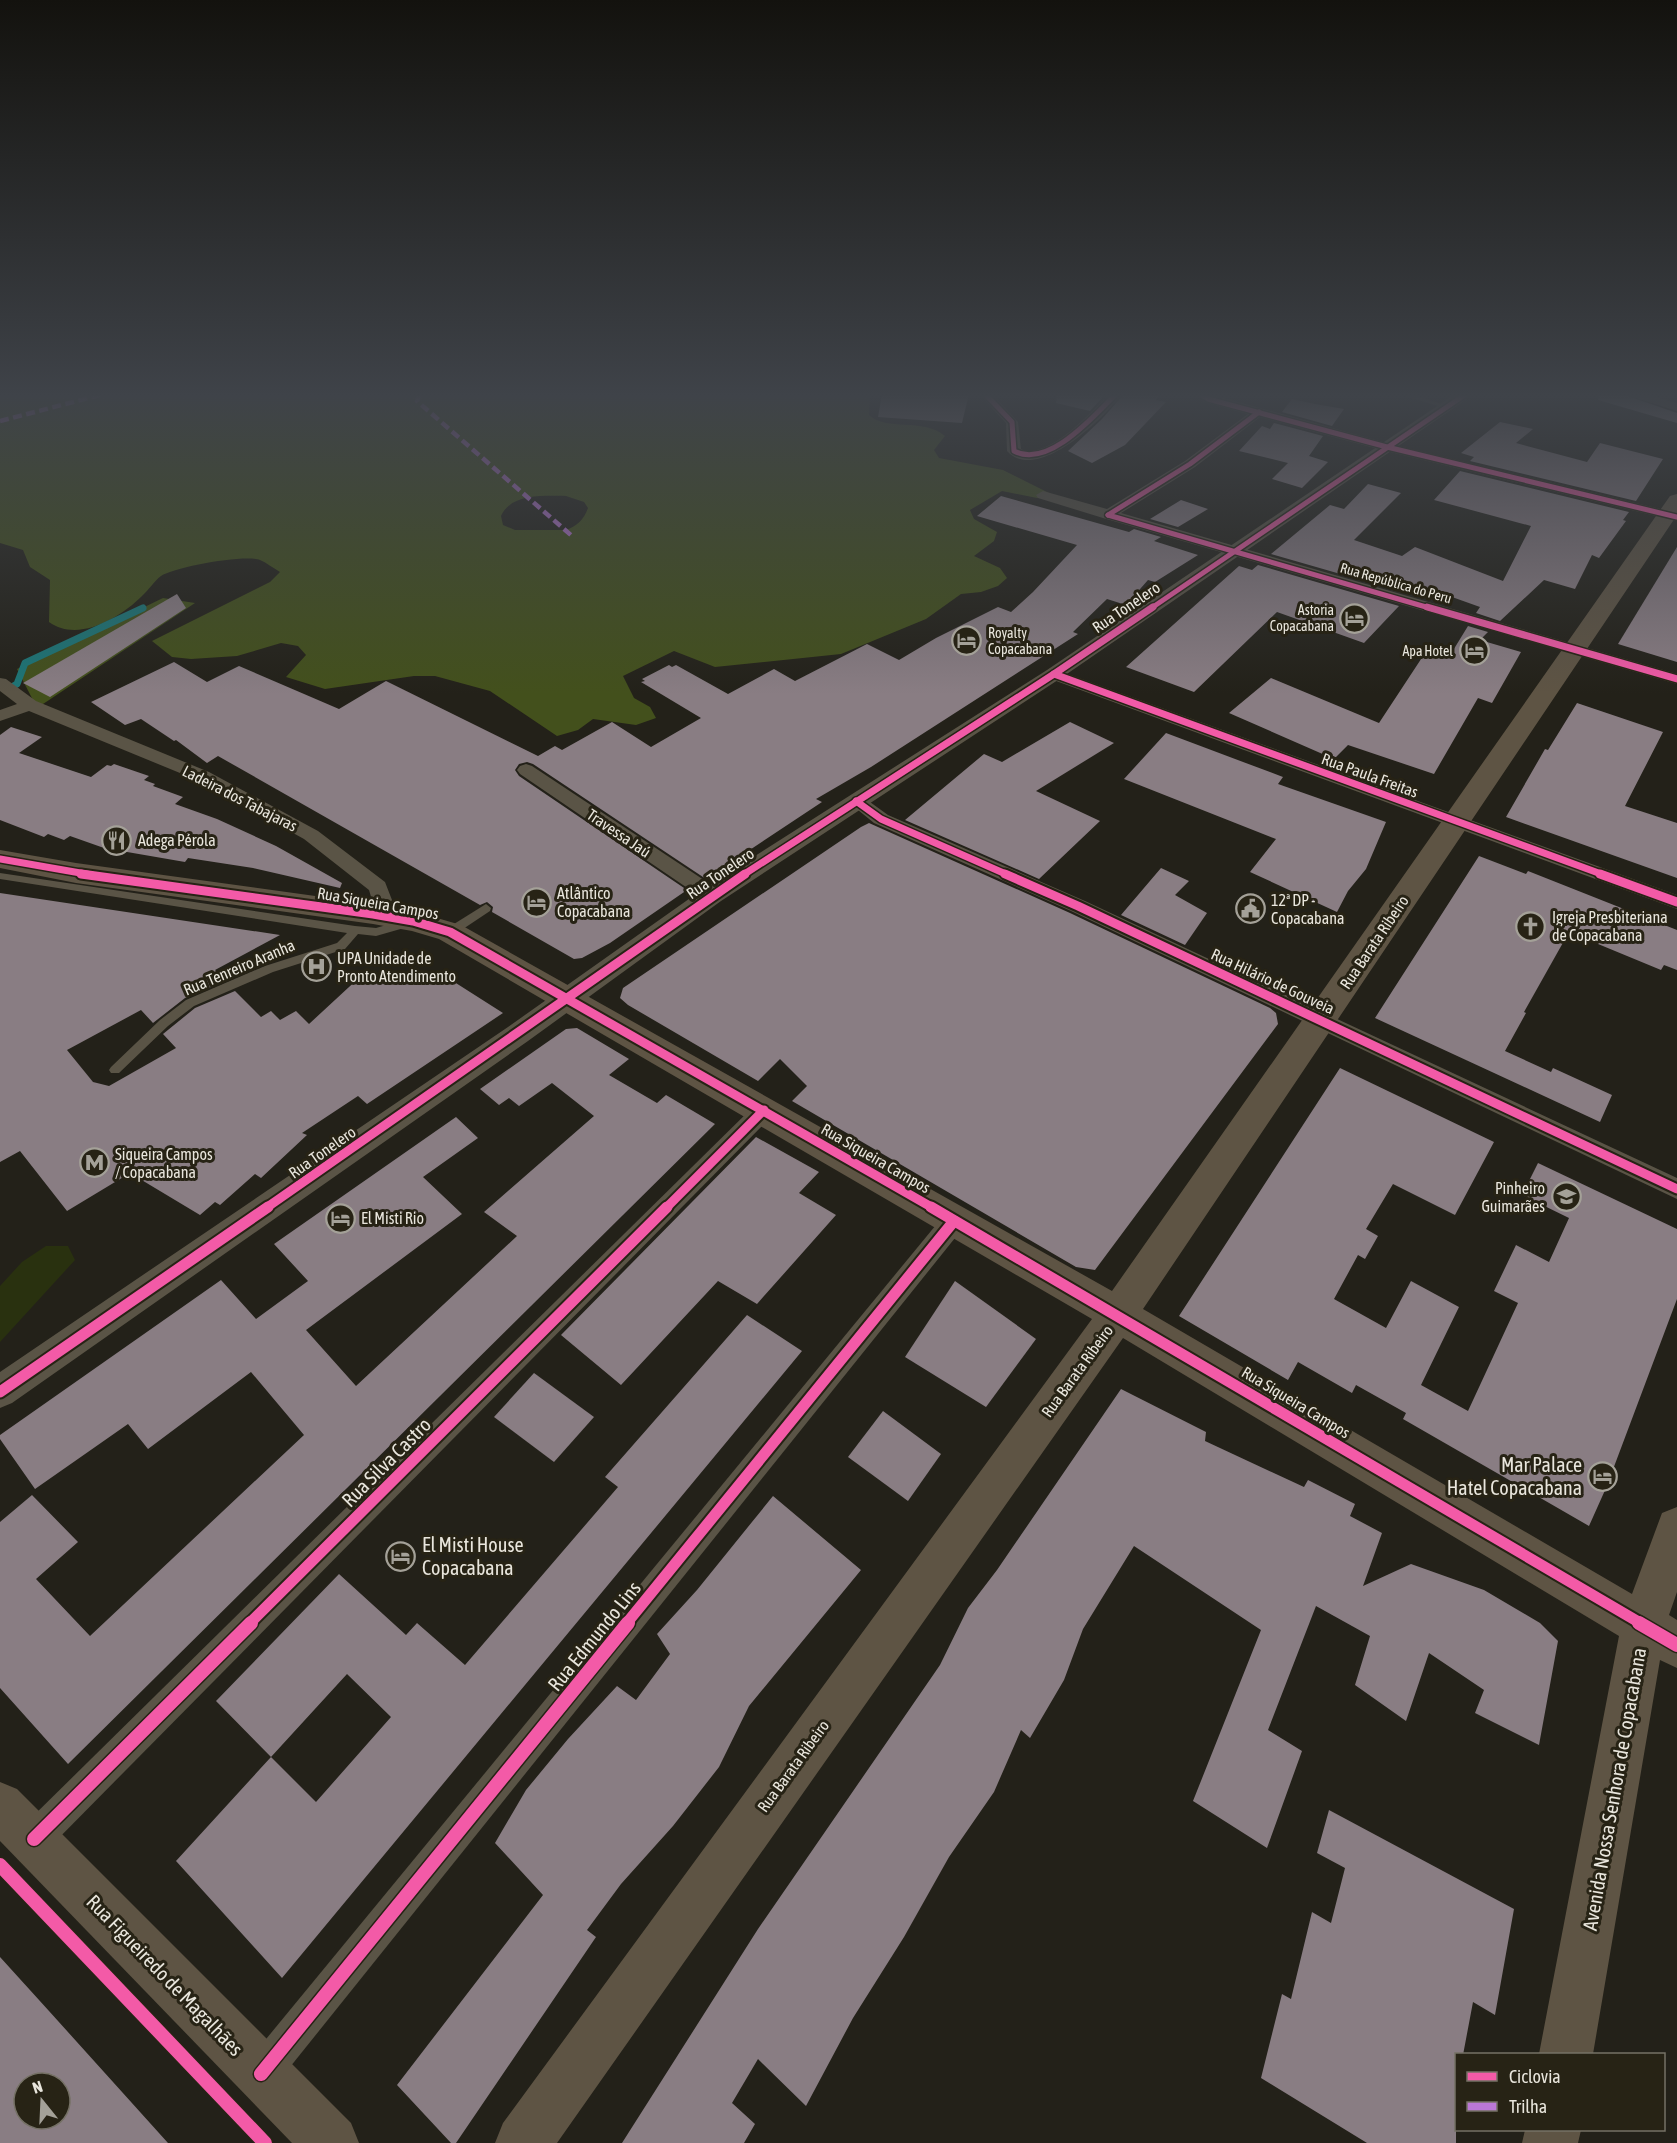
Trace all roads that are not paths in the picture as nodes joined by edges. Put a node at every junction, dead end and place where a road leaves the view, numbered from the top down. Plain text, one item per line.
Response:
1 (1141, 494) edge
2 (1318, 494) edge
3 (1601, 494) edge
4 (1043, 495) dead end
5 (1674, 510) edge
6 (1108, 514) junction
7 (1235, 551) junction
8 (1576, 648) junction
9 (1054, 674) junction
10 (1677, 679) edge
11 (0, 683) edge
12 (30, 705) junction
13 (0, 716) edge
14 (526, 770) dead end
15 (856, 801) junction
16 (1456, 822) junction
17 (0, 859) edge
18 (0, 876) edge
19 (712, 895) junction
20 (1677, 902) edge
21 (486, 908) dead end
22 (364, 922) junction
23 (450, 932) junction
24 (567, 998) junction
25 (1319, 1020) junction
26 (115, 1070) dead end
27 (764, 1110) junction
28 (1677, 1189) edge
29 (954, 1221) junction
30 (1118, 1314) junction
31 (0, 1392) edge
32 (1677, 1528) edge
33 (1660, 1636) edge
34 (17, 1823) edge
35 (1566, 2053) edge
36 (261, 2074) junction
37 (331, 2143) edge
38 (523, 2143) edge

1 - 6 street
2 - 7 street, Rua Tonelero
3 - 5 street
4 - 6 street, Rua República do Peru
5 - 8 main road, Rua Barata Ribeiro
6 - 7 street, Rua República do Peru
7 - 8 street, Rua República do Peru
7 - 9 street, Rua Tonelero
8 - 10 street, Rua República do Peru
8 - 16 main road, Rua Barata Ribeiro
9 - 15 street, Rua Tonelero
9 - 16 street, Rua Paula Freitas
11 - 12 street, Ladeira dos Tabajaras
12 - 13 street
12 - 22 street, Ladeira dos Tabajaras
14 - 19 street, Travessa Jaú
15 - 19 street, Rua Tonelero
15 - 25 street, Rua Hilário de Gouveia
16 - 20 street, Rua Paula Freitas
16 - 25 main road, Rua Barata Ribeiro
17 - 22 main road, Rua Siqueira Campos
18 - 22 lane, Rua Siqueira Campos
19 - 24 street, Rua Tonelero
21 - 23 lane
22 - 23 main road, Rua Siqueira Campos
22 - 26 lane, Rua Tenreiro Aranha
23 - 24 main road, Rua Siqueira Campos
24 - 27 main road, Rua Siqueira Campos
24 - 31 street, Rua Tonelero
25 - 28 street, Rua Hilário de Gouveia
25 - 30 main road, Rua Barata Ribeiro
27 - 29 main road, Rua Siqueira Campos
27 - 34 street, Rua Silva Castro
29 - 30 main road, Rua Siqueira Campos
29 - 36 street, Rua Edmundo Lins
30 - 33 main road, Rua Siqueira Campos
30 - 38 main road, Rua Barata Ribeiro
32 - 33 main road, Avenida Nossa Senhora de Copacabana
33 - 35 main road, Avenida Nossa Senhora de Copacabana
34 - 36 main road, Rua Figueiredo de Magalhães
36 - 37 main road, Rua Figueiredo de Magalhães

